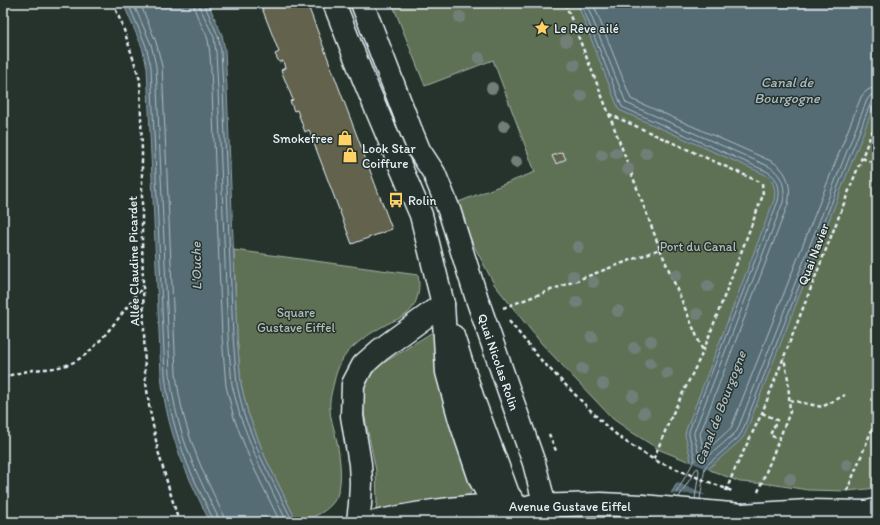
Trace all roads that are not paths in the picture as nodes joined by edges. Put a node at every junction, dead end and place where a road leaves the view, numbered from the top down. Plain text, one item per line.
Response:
1 (334, 3) edge
2 (362, 3) edge
3 (446, 202) junction
4 (421, 215) junction
5 (443, 304) junction
6 (877, 510) edge
7 (507, 514) edge
8 (742, 515) junction
9 (542, 517) edge
10 (358, 522) edge
11 (375, 522) edge
12 (676, 522) edge

1 - 4 main road
2 - 3 main road, Quai Nicolas Rolin
3 - 4 main road
3 - 9 main road, Quai Nicolas Rolin
4 - 5 main road
5 - 7 main road
5 - 10 main road
6 - 8 main road, Avenue Gustave Eiffel
7 - 9 main road, Avenue Gustave Eiffel
7 - 11 main road, Avenue Gustave Eiffel
8 - 9 main road, Avenue Gustave Eiffel, bridge
8 - 12 main road, Avenue Gustave Eiffel, bridge

